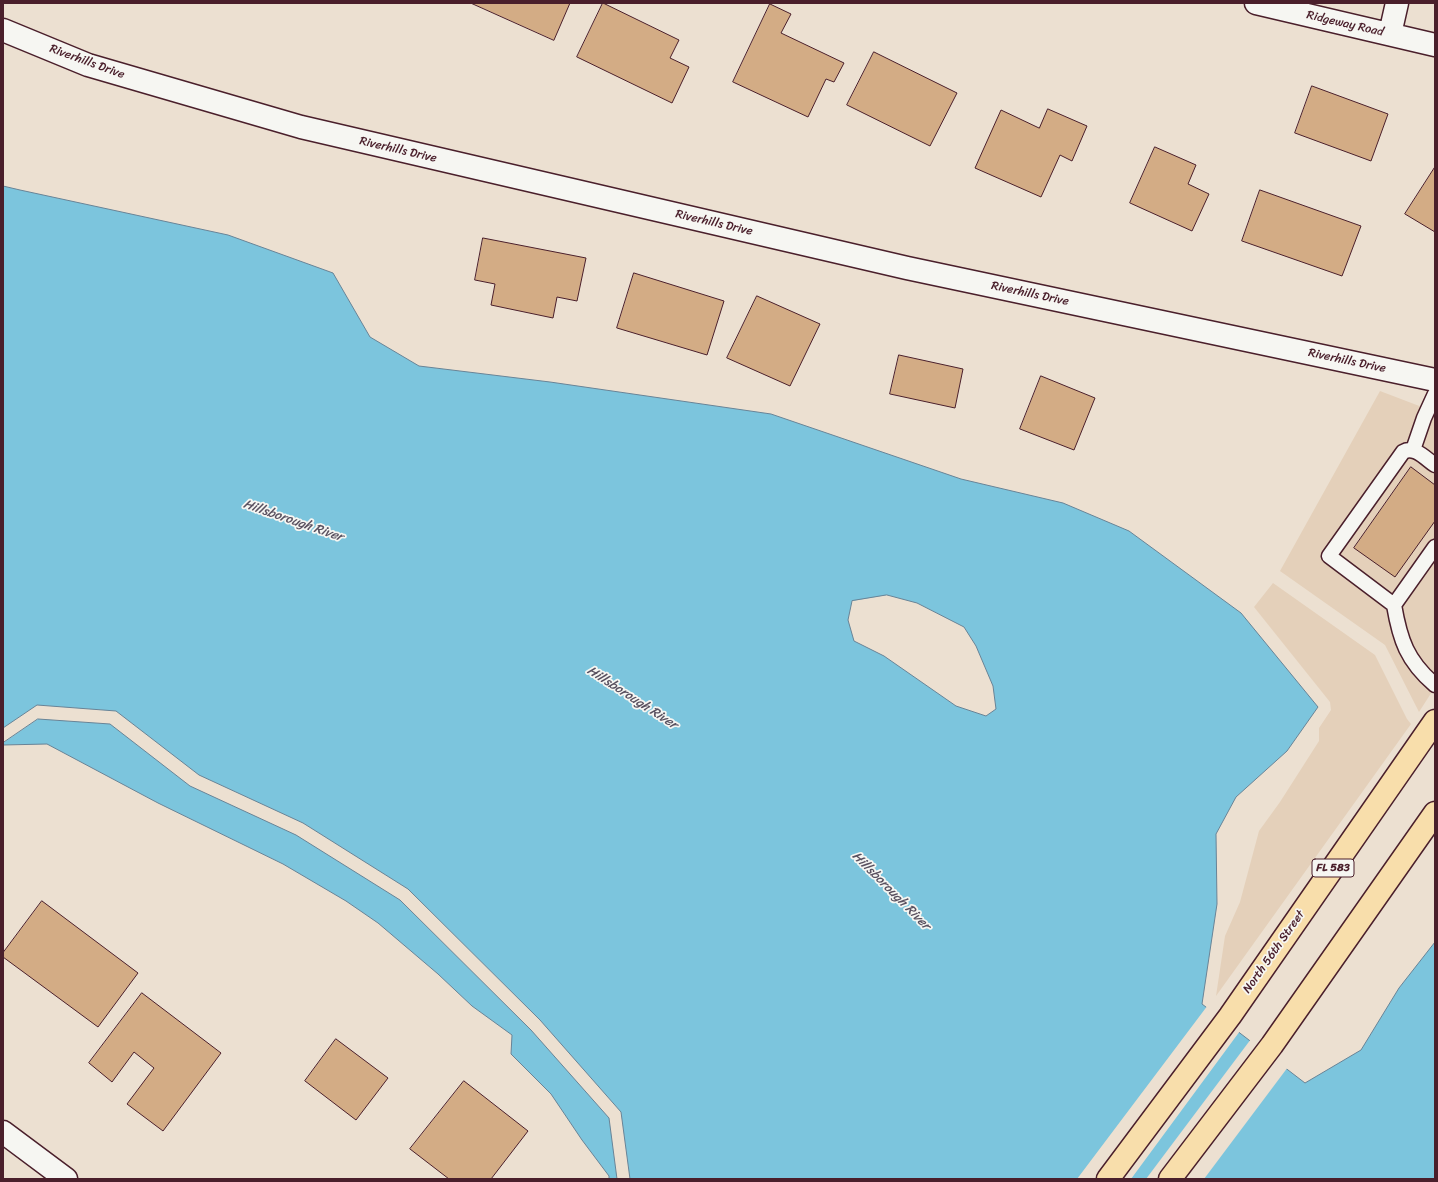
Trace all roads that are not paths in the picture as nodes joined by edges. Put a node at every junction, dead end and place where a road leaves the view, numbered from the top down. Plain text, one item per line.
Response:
1 (1256, 3) edge
2 (1397, 3) edge
3 (3, 30) edge
4 (1390, 34) junction
5 (1435, 45) edge
6 (1435, 380) edge
7 (1435, 394) edge
8 (1413, 450) junction
9 (1435, 465) edge
10 (1435, 548) edge
11 (1394, 605) junction
12 (1435, 685) edge
13 (1435, 721) edge
14 (1435, 813) edge
15 (3, 1132) edge
16 (66, 1179) edge
17 (1108, 1179) edge
18 (1170, 1179) edge

1 - 4 street, Ridgeway Road
2 - 4 street
3 - 6 street, Riverhills Drive
4 - 5 street, Ridgeway Road
7 - 8 lane
8 - 9 lane
8 - 11 lane
10 - 11 lane
11 - 12 lane
13 - 17 main road, North 56th Street / FL 583
14 - 18 main road
15 - 16 street

